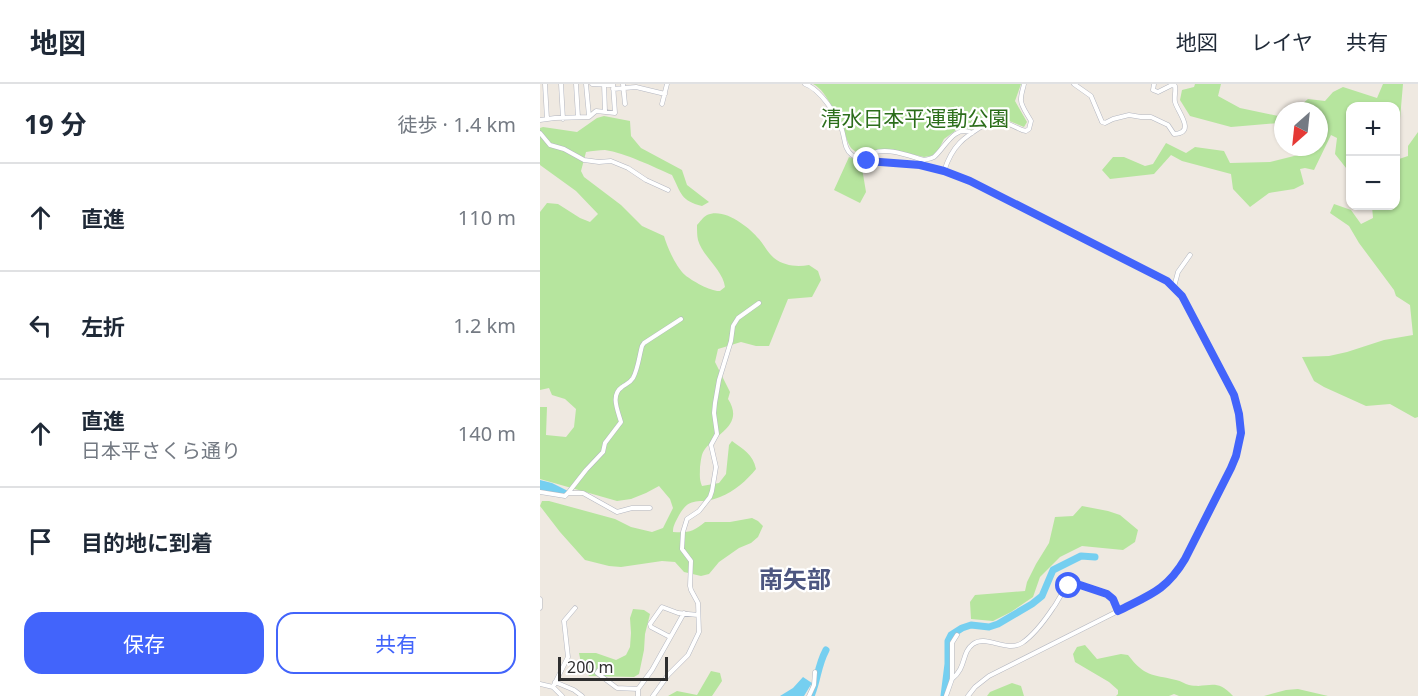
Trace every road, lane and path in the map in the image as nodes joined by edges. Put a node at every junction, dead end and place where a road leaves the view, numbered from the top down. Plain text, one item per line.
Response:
1 (543, 84) edge
2 (561, 84) edge
3 (576, 84) edge
4 (586, 84) edge
5 (592, 84) edge
6 (604, 84) edge
7 (667, 84) edge
8 (805, 84) edge
9 (1024, 84) edge
10 (1074, 84) edge
11 (1154, 84) edge
12 (613, 86) edge
13 (623, 86) edge
14 (644, 87) edge
15 (665, 94) junction
16 (625, 104) dead end
17 (662, 104) dead end
18 (605, 111) junction
19 (578, 117) junction
20 (589, 117) junction
21 (563, 118) junction
22 (547, 119) junction
23 (540, 120) edge
24 (540, 133) edge
25 (972, 133) junction
26 (870, 161) junction
27 (944, 171) junction
28 (668, 190) dead end
29 (1191, 255) dead end
30 (1174, 288) junction
31 (759, 303) dead end
32 (681, 319) dead end
33 (540, 492) edge
34 (568, 493) junction
35 (650, 508) dead end
36 (540, 599) edge
37 (540, 608) edge
38 (575, 608) dead end
39 (1118, 611) junction
40 (684, 614) junction
41 (698, 615) junction
42 (957, 635) dead end
43 (670, 637) junction
44 (599, 670) dead end
45 (814, 672) dead end
46 (952, 679) junction
47 (540, 684) edge
48 (554, 685) junction
49 (638, 689) junction
50 (562, 696) edge
51 (582, 696) edge
52 (638, 696) edge
53 (653, 696) edge
54 (809, 696) edge
55 (946, 696) edge
56 (968, 696) edge

1 - 22 street
2 - 21 street
3 - 19 street
4 - 20 street
5 - 6 street
6 - 12 street
6 - 18 street
7 - 15 street
8 - 26 street
9 - 25 street
10 - 11 street
12 - 13 street
12 - 18 street
13 - 14 street
13 - 16 street
14 - 15 street
15 - 17 street
18 - 20 street
19 - 20 street
19 - 21 street
21 - 22 street
22 - 23 street
24 - 28 street
25 - 26 street
25 - 27 street
26 - 27 street
27 - 30 street
29 - 30 street
30 - 39 street
31 - 41 street
32 - 34 street
33 - 34 street
34 - 35 street
36 - 37 street
38 - 48 street
39 - 46 street
39 - 56 street
40 - 41 street
40 - 43 street
40 - 43 street
41 - 53 street
42 - 46 street
43 - 49 street
44 - 49 street
45 - 54 street
46 - 55 street
47 - 48 street
48 - 50 street
48 - 51 street
49 - 52 street

